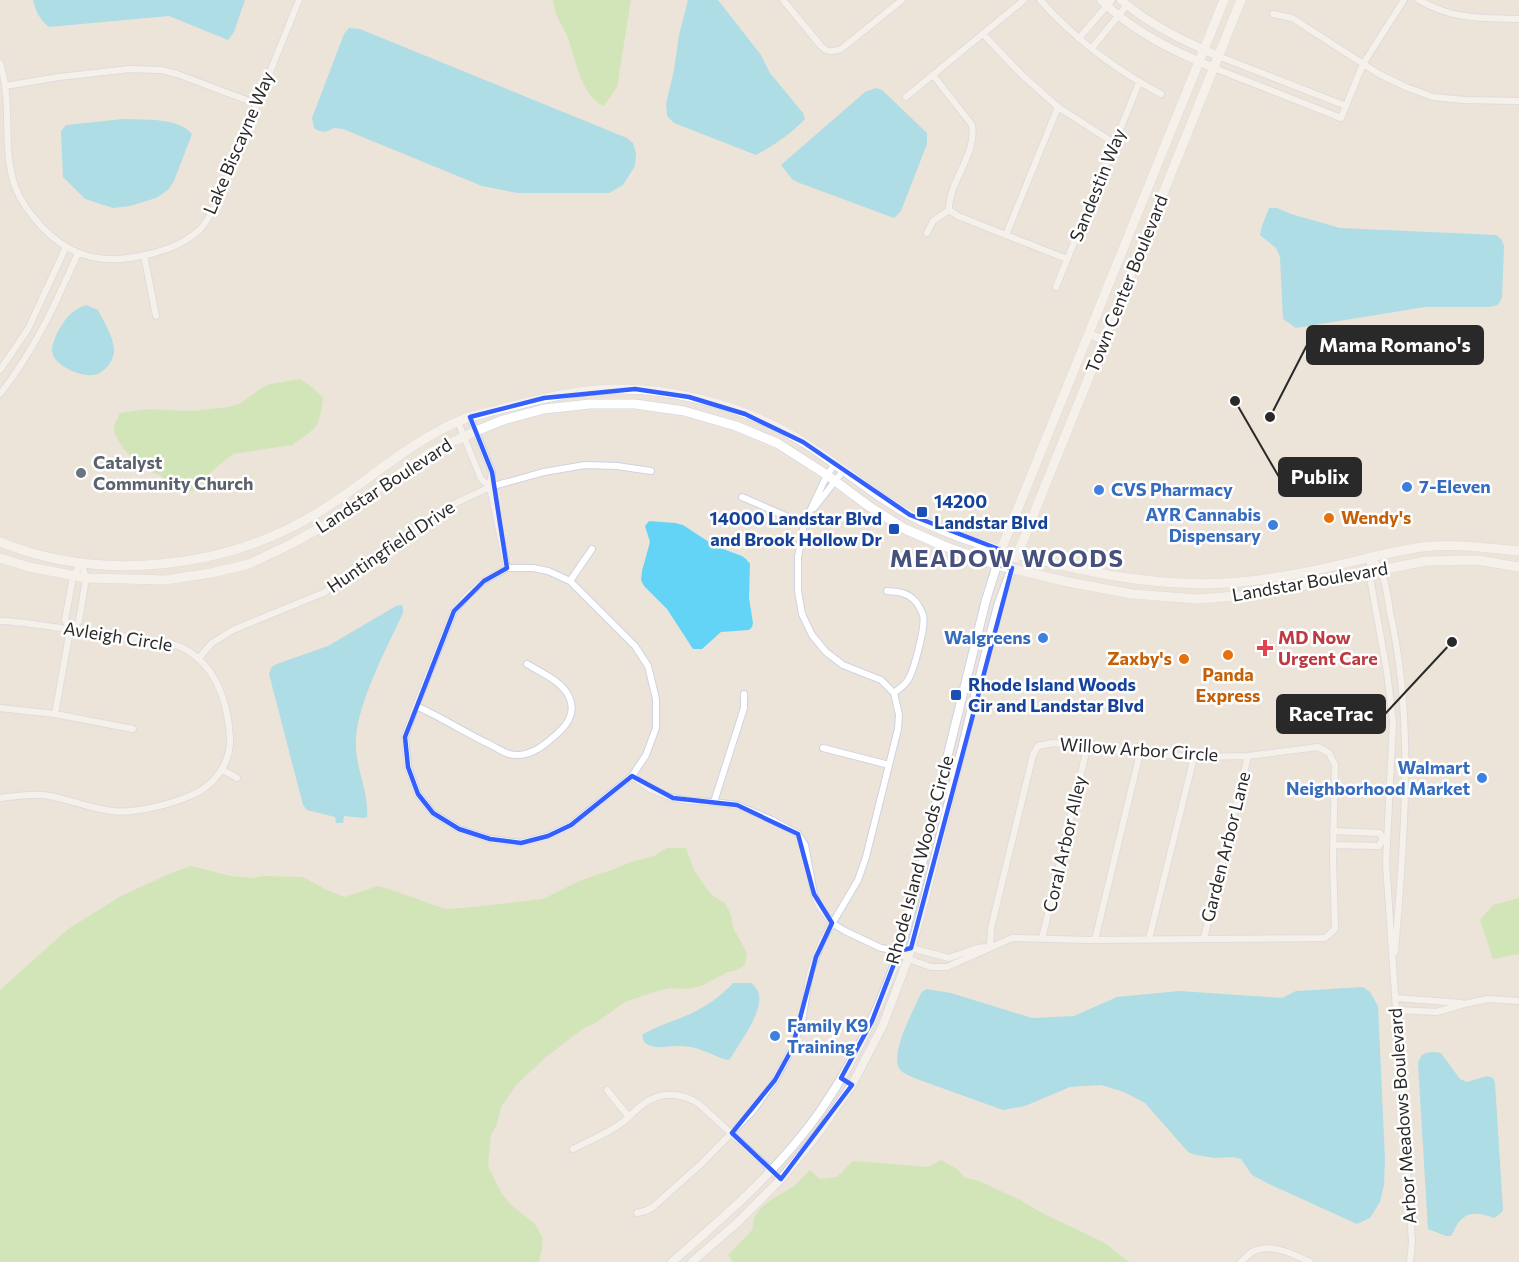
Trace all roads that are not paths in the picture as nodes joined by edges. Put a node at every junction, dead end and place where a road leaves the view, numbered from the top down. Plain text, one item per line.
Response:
1 (299, 0) edge
2 (783, 0) edge
3 (902, 0) edge
4 (1024, 0) edge
5 (1040, 0) edge
6 (1224, 0) edge
7 (1241, 0) edge
8 (1404, 0) edge
9 (1419, 0) edge
10 (1106, 2) edge
11 (1124, 3) edge
12 (1274, 14) dead end
13 (1118, 16) junction
14 (1519, 19) edge
15 (983, 34) junction
16 (1079, 38) junction
17 (1092, 48) junction
18 (1204, 50) junction
19 (1218, 56) junction
20 (1199, 62) junction
21 (0, 63) edge
22 (1363, 64) junction
23 (1214, 68) junction
24 (933, 75) junction
25 (1139, 83) junction
26 (5, 86) junction
27 (1161, 94) dead end
28 (906, 97) dead end
29 (1519, 101) edge
30 (257, 104) junction
31 (1346, 106) junction
32 (1058, 107) junction
33 (1114, 143) junction
34 (949, 210) junction
35 (927, 233) dead end
36 (1006, 235) junction
37 (66, 247) junction
38 (78, 253) junction
39 (144, 255) junction
40 (1067, 259) junction
41 (1056, 287) dead end
42 (43, 300) junction
43 (56, 305) junction
44 (156, 316) dead end
45 (1089, 334) junction
46 (1104, 340) junction
47 (0, 370) edge
48 (0, 394) edge
49 (470, 417) junction
50 (458, 422) junction
51 (476, 431) junction
52 (464, 436) junction
53 (839, 468) junction
54 (651, 471) dead end
55 (827, 475) junction
56 (835, 482) junction
57 (490, 487) junction
58 (742, 497) dead end
59 (804, 524) junction
60 (0, 542) edge
61 (592, 549) dead end
62 (1001, 550) junction
63 (1519, 551) edge
64 (1018, 555) junction
65 (1371, 557) junction
66 (0, 558) edge
67 (81, 562) junction
68 (997, 565) junction
69 (1519, 567) edge
70 (507, 568) junction
71 (1012, 568) junction
72 (1381, 570) junction
73 (1369, 572) junction
74 (74, 577) junction
75 (86, 578) junction
76 (570, 581) junction
77 (887, 591) dead end
78 (0, 621) edge
79 (70, 630) junction
80 (199, 658) junction
81 (527, 664) dead end
82 (894, 693) junction
83 (744, 694) dead end
84 (416, 706) junction
85 (0, 708) edge
86 (55, 714) junction
87 (134, 729) dead end
88 (823, 748) dead end
89 (1087, 748) junction
90 (1140, 753) junction
91 (1194, 756) junction
92 (1248, 756) junction
93 (889, 765) junction
94 (223, 770) junction
95 (632, 776) junction
96 (237, 778) dead end
97 (0, 798) edge
98 (714, 802) junction
99 (1333, 831) junction
100 (1357, 832) junction
101 (1385, 839) junction
102 (1403, 840) junction
103 (1333, 845) junction
104 (1357, 846) junction
105 (832, 923) junction
106 (1204, 938) junction
107 (1042, 939) junction
108 (1149, 939) junction
109 (1095, 940) junction
110 (990, 947) junction
111 (911, 948) junction
112 (899, 951) junction
113 (908, 959) junction
114 (1394, 971) junction
115 (1396, 998) junction
116 (1426, 1000) junction
117 (1519, 1001) edge
118 (1464, 1004) junction
119 (1396, 1010) junction
120 (1426, 1011) junction
121 (841, 1078) junction
122 (852, 1086) junction
123 (607, 1090) dead end
124 (629, 1117) junction
125 (732, 1133) junction
126 (573, 1149) dead end
127 (772, 1171) junction
128 (781, 1179) junction
129 (637, 1213) dead end
130 (672, 1262) edge
131 (692, 1262) edge
132 (1241, 1262) edge
133 (1310, 1262) edge
134 (1410, 1262) edge

1 - 30 street, Lake Biscayne Way
2 - 3 street
4 - 15 street
5 - 16 street
6 - 18 main road, Town Center Boulevard
7 - 19 main road, Town Center Boulevard
8 - 22 street
9 - 14 street
10 - 13 street
10 - 16 street
11 - 13 street
11 - 18 street
12 - 22 street
13 - 17 street
13 - 20 street
15 - 24 street
15 - 32 street
16 - 17 street
17 - 25 street
18 - 19 street
18 - 20 main road, Town Center Boulevard
19 - 23 main road, Town Center Boulevard
19 - 31 street
20 - 23 street
20 - 45 main road, Town Center Boulevard
21 - 26 street, Lake Biscayne Way
22 - 29 street
22 - 31 street
23 - 31 street
23 - 46 main road, Town Center Boulevard
24 - 28 street
24 - 34 street
25 - 27 street
25 - 33 street, Sandestin Way
26 - 30 street
26 - 37 street, Lake Biscayne Way
30 - 39 street, Lake Biscayne Way
32 - 33 street
32 - 36 street
33 - 40 street, Sandestin Way
34 - 35 street
34 - 36 street
36 - 40 street
37 - 38 street, Lake Biscayne Way
37 - 42 street
38 - 39 street, Lake Biscayne Way
38 - 43 street
39 - 44 street
40 - 41 street, Sandestin Way
42 - 43 street
42 - 47 street
43 - 48 street
45 - 46 street
45 - 62 main road, Town Center Boulevard
46 - 64 main road, Town Center Boulevard
49 - 50 main road, Landstar Boulevard
49 - 51 street
49 - 53 main road, Landstar Boulevard
50 - 52 street
50 - 67 main road, Landstar Boulevard
51 - 52 main road, Landstar Boulevard
51 - 55 main road, Landstar Boulevard
51 - 57 street
52 - 57 street
52 - 75 main road, Landstar Boulevard
53 - 55 street
53 - 56 street
53 - 62 main road, Landstar Boulevard
54 - 57 street, Huntingfield Drive
55 - 56 main road, Landstar Boulevard
55 - 59 street
56 - 59 street
56 - 68 main road, Landstar Boulevard
57 - 70 street
57 - 80 street, Huntingfield Drive
58 - 59 street
59 - 82 street
60 - 67 main road, Landstar Boulevard
61 - 76 street
62 - 64 main road, Landstar Boulevard
62 - 68 main road, Town Center Boulevard
63 - 65 main road, Landstar Boulevard
64 - 65 main road, Landstar Boulevard
64 - 71 main road, Town Center Boulevard
65 - 72 street, Arbor Meadows Boulevard
65 - 73 street, Arbor Meadows Boulevard
66 - 74 main road, Landstar Boulevard
67 - 74 street
67 - 75 street
68 - 71 main road, Landstar Boulevard
68 - 112 street, Rhode Island Woods Circle
69 - 72 main road, Landstar Boulevard
70 - 76 street
70 - 84 street
71 - 73 main road, Landstar Boulevard
71 - 111 street, Rhode Island Woods Circle
72 - 73 main road, Landstar Boulevard
72 - 102 street, Arbor Meadows Boulevard
73 - 101 street, Arbor Meadows Boulevard
74 - 75 main road, Landstar Boulevard
74 - 79 street
75 - 79 street
76 - 95 street
77 - 82 street
78 - 79 street, Avleigh Circle
79 - 80 street, Avleigh Circle
79 - 86 street
80 - 94 street, Avleigh Circle
81 - 84 street
82 - 93 street
83 - 98 street
84 - 95 street
85 - 86 street
86 - 87 street
88 - 93 street
89 - 90 street, Willow Arbor Circle
89 - 107 street, Coral Arbor Alley
89 - 110 street, Willow Arbor Circle
90 - 91 street, Willow Arbor Circle
90 - 109 street
91 - 92 street, Willow Arbor Circle
91 - 108 street
92 - 99 street, Willow Arbor Circle
92 - 106 street, Garden Arbor Lane
93 - 105 street
94 - 96 street
94 - 97 street
95 - 98 street
98 - 105 street
99 - 100 street
99 - 103 street, Willow Arbor Circle
100 - 101 street
100 - 104 street
101 - 102 street
101 - 104 street
101 - 114 street, Arbor Meadows Boulevard
102 - 114 street, Arbor Meadows Boulevard
103 - 104 street
103 - 106 street
105 - 112 street
105 - 125 street
106 - 108 street
107 - 109 street
107 - 110 street
108 - 109 street
110 - 111 street
110 - 113 street
111 - 112 street
111 - 113 street, Rhode Island Woods Circle
112 - 113 street
112 - 121 street, Rhode Island Woods Circle
113 - 122 street, Rhode Island Woods Circle
114 - 115 street, Arbor Meadows Boulevard
115 - 116 street
115 - 119 street, Arbor Meadows Boulevard
116 - 118 street
116 - 120 street
117 - 118 street
118 - 120 street
119 - 120 street
119 - 134 street, Arbor Meadows Boulevard
121 - 122 street
121 - 127 street, Rhode Island Woods Circle
122 - 128 street, Rhode Island Woods Circle
123 - 124 street
124 - 125 street
124 - 126 street
125 - 127 street
125 - 129 street
127 - 128 street
127 - 130 street, Rhode Island Woods Circle
128 - 131 street, Rhode Island Woods Circle
132 - 133 street

